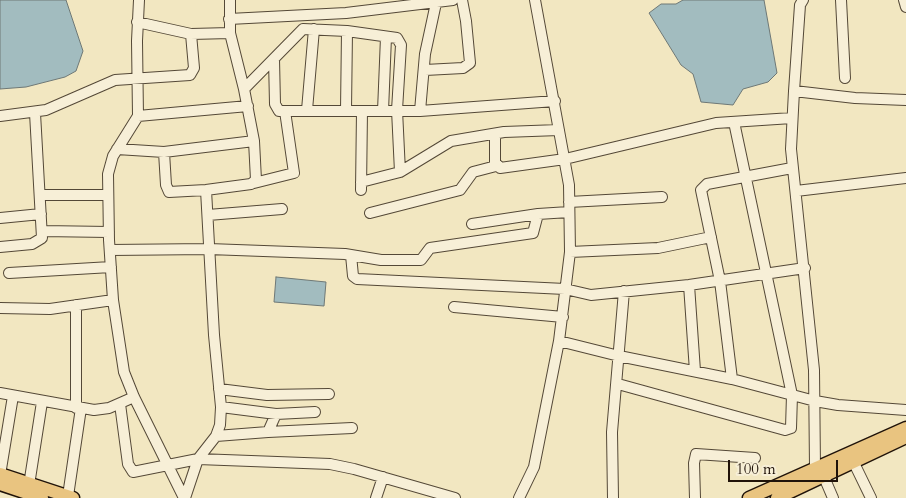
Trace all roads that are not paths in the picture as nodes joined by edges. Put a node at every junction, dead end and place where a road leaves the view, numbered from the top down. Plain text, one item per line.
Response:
1 (139, 0) edge
2 (230, 0) edge
3 (453, 0) edge
4 (462, 0) edge
5 (535, 0) edge
6 (803, 0) edge
7 (841, 0) edge
8 (904, 0) edge
9 (436, 3) junction
10 (906, 7) edge
11 (229, 19) junction
12 (137, 22) junction
13 (314, 29) junction
14 (347, 31) junction
15 (230, 33) junction
16 (192, 34) junction
17 (386, 37) junction
18 (274, 59) junction
19 (425, 70) junction
20 (844, 78) dead end
21 (139, 79) junction
22 (244, 89) junction
23 (794, 90) junction
24 (906, 100) edge
25 (555, 101) junction
26 (248, 106) junction
27 (285, 110) junction
28 (307, 110) junction
29 (346, 110) junction
30 (383, 110) junction
31 (397, 110) junction
32 (362, 111) junction
33 (420, 111) junction
34 (35, 113) junction
35 (0, 116) edge
36 (138, 116) junction
37 (792, 118) junction
38 (734, 122) junction
39 (559, 130) junction
40 (495, 134) junction
41 (254, 141) junction
42 (118, 148) junction
43 (164, 152) junction
44 (565, 159) junction
45 (496, 166) junction
46 (792, 168) junction
47 (400, 172) junction
48 (746, 178) junction
49 (906, 178) edge
50 (254, 183) junction
51 (206, 190) junction
52 (796, 191) junction
53 (108, 195) junction
54 (41, 196) junction
55 (662, 197) dead end
56 (569, 207) junction
57 (282, 209) dead end
58 (370, 213) dead end
59 (41, 214) junction
60 (538, 214) junction
61 (208, 215) junction
62 (0, 218) edge
63 (472, 224) dead end
64 (42, 231) junction
65 (109, 232) junction
66 (711, 237) junction
67 (0, 247) edge
68 (209, 249) junction
69 (110, 250) junction
70 (570, 252) junction
71 (351, 255) junction
72 (110, 267) junction
73 (805, 268) junction
74 (9, 272) dead end
75 (768, 274) junction
76 (720, 281) junction
77 (689, 285) junction
78 (565, 288) junction
79 (624, 292) junction
80 (113, 300) junction
81 (76, 306) junction
82 (454, 307) dead end
83 (0, 308) edge
84 (563, 316) junction
85 (560, 341) junction
86 (619, 356) junction
87 (695, 371) junction
88 (732, 379) junction
89 (618, 384) junction
90 (219, 389) junction
91 (0, 393) edge
92 (329, 394) dead end
93 (792, 395) junction
94 (13, 396) junction
95 (134, 397) junction
96 (815, 401) junction
97 (42, 402) junction
98 (120, 404) junction
99 (79, 408) junction
100 (221, 408) junction
101 (906, 410) edge
102 (315, 412) dead end
103 (276, 414) junction
104 (352, 428) dead end
105 (906, 428) edge
106 (268, 432) junction
107 (216, 436) junction
108 (906, 437) edge
109 (755, 458) dead end
110 (198, 459) junction
111 (854, 463) junction
112 (170, 466) junction
113 (820, 473) junction
114 (0, 475) edge
115 (383, 477) junction
116 (0, 484) edge
117 (29, 484) junction
118 (793, 489) edge
119 (71, 497) edge
120 (42, 498) edge
121 (185, 498) edge
122 (376, 498) edge
123 (455, 498) edge
124 (519, 498) edge
125 (613, 498) edge
126 (695, 498) edge
127 (749, 498) edge
128 (777, 498) edge
129 (833, 498) edge
130 (871, 498) edge

1 - 12 street
2 - 11 street
3 - 9 street
4 - 19 street
5 - 25 street
6 - 23 street
7 - 20 street
8 - 10 street
9 - 11 street
9 - 19 street
11 - 15 street
12 - 16 street
12 - 21 street
13 - 14 street
13 - 18 street
13 - 28 street
14 - 17 street
14 - 29 street
15 - 16 street
15 - 22 street
16 - 21 street
17 - 30 street
17 - 31 street
18 - 22 street
18 - 27 street
19 - 33 street
21 - 34 street
21 - 36 street
22 - 26 street
23 - 24 street
23 - 37 street
25 - 33 street
25 - 39 street
26 - 36 street
26 - 41 street
27 - 28 street
27 - 50 street
28 - 29 street
29 - 32 street
30 - 31 street
30 - 32 street
31 - 33 street
31 - 47 street
32 - 47 street
34 - 35 street
34 - 54 street
36 - 42 street
37 - 38 street
37 - 46 street
38 - 44 street
38 - 48 street
39 - 40 street
39 - 44 street
40 - 45 street
40 - 47 street
41 - 43 street
41 - 50 street
42 - 43 street
42 - 53 street
43 - 51 street
44 - 45 street
44 - 56 street
45 - 58 street
46 - 48 street
46 - 52 street
48 - 66 street
48 - 75 street
49 - 52 street
50 - 51 street
51 - 61 street
52 - 73 street
53 - 54 street
53 - 65 street
54 - 59 street
55 - 56 street
56 - 60 street
56 - 70 street
57 - 61 street
59 - 62 street
59 - 64 street
60 - 63 street
60 - 71 street
61 - 68 street
64 - 65 street
64 - 67 street
65 - 69 street
66 - 70 street
66 - 76 street
68 - 69 street
68 - 71 street
68 - 90 street
69 - 72 street
70 - 78 street
71 - 78 street
72 - 74 street
72 - 80 street
73 - 75 street
73 - 96 street
75 - 76 street
75 - 93 street
76 - 77 street
76 - 88 street
77 - 79 street
77 - 87 street
78 - 79 street
78 - 84 street
79 - 86 street
80 - 81 street
80 - 95 street
81 - 83 street
81 - 99 street
82 - 84 street
84 - 85 street
85 - 86 street
85 - 124 street
86 - 87 street
86 - 89 street
87 - 88 street
88 - 93 street
89 - 93 street
89 - 125 street
90 - 92 street
90 - 100 street
91 - 94 street
93 - 96 street
94 - 97 street
94 - 114 street
95 - 98 street
95 - 112 street
96 - 101 street
96 - 113 street
97 - 99 street
97 - 117 street
98 - 99 street
98 - 112 street
99 - 119 street
100 - 103 street
100 - 107 street
102 - 103 street
103 - 106 street
104 - 106 street
105 - 113 main road
106 - 107 street
107 - 110 street
108 - 111 main road
109 - 126 street
110 - 112 street
110 - 115 street
110 - 121 street
111 - 113 main road
111 - 130 street
112 - 121 street
113 - 118 main road
113 - 129 street
114 - 117 main road
115 - 122 street
115 - 123 street
116 - 120 main road
117 - 119 main road
118 - 127 main road
118 - 128 main road

